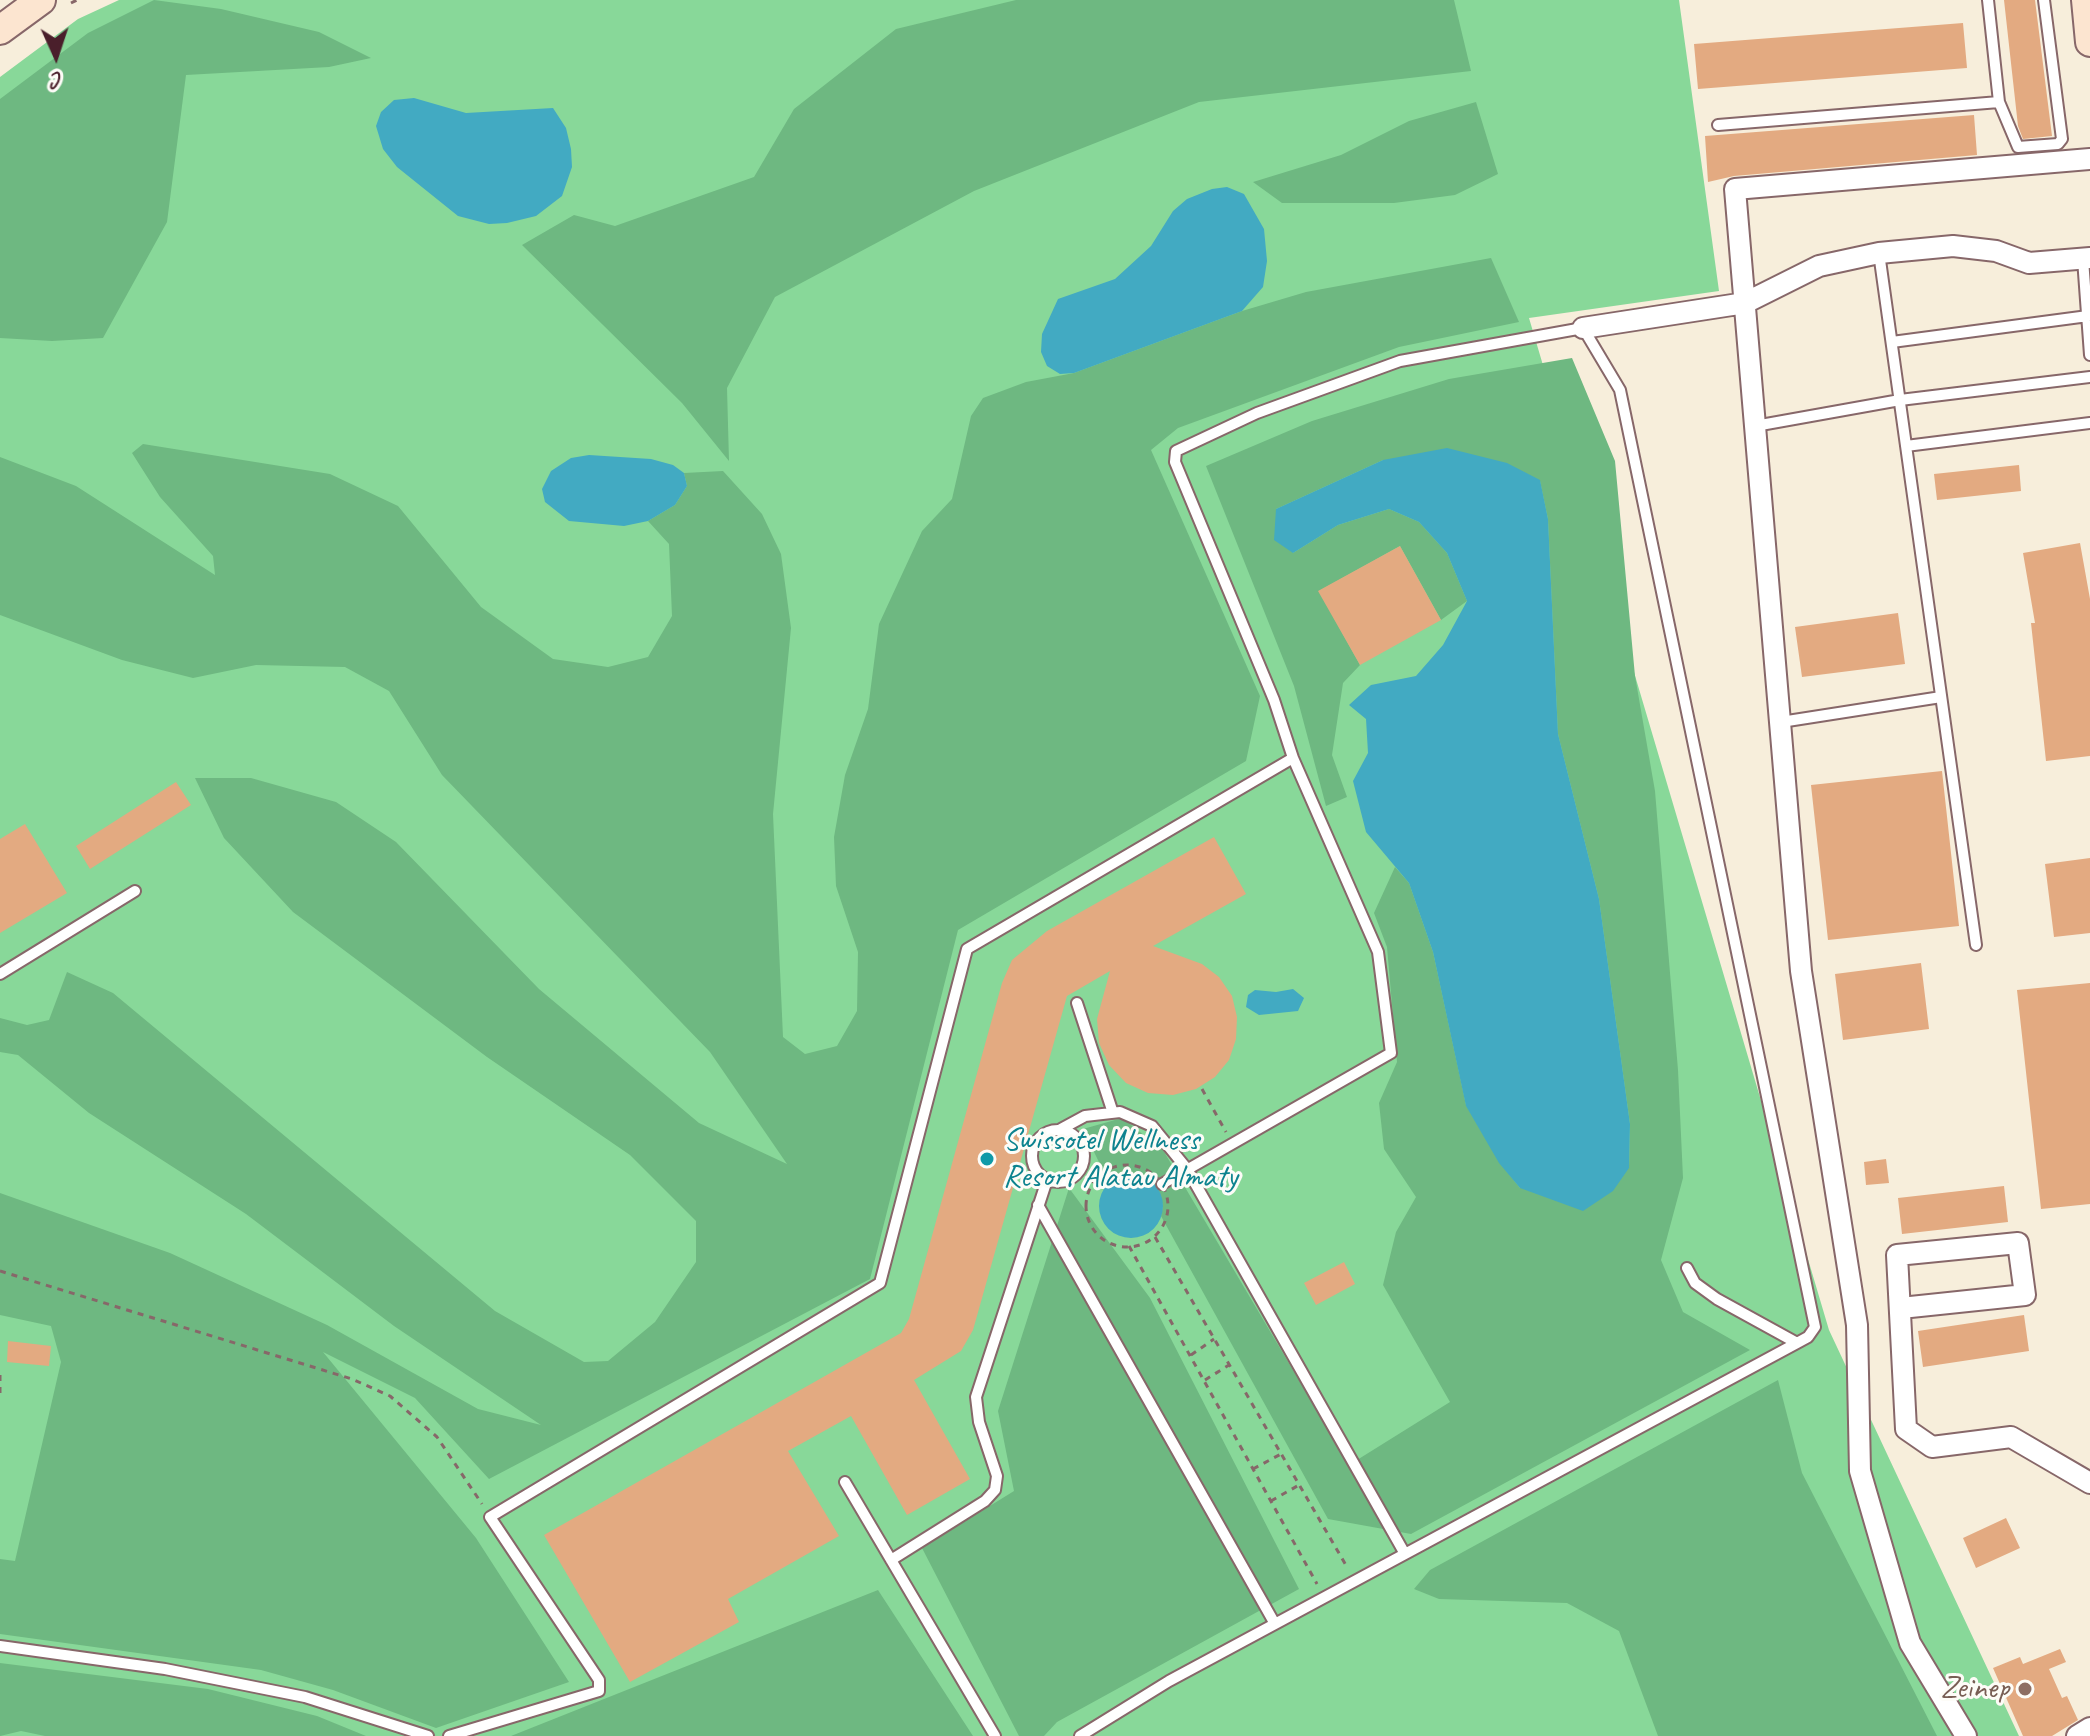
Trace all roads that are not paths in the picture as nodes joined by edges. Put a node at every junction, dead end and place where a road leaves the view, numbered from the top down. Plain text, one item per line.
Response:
1 (41, 0) edge
2 (1988, 0) edge
3 (2044, 0) edge
4 (2086, 0) edge
5 (0, 30) edge
6 (2090, 42) edge
7 (1999, 102) junction
8 (1718, 125) dead end
9 (2090, 159) edge
10 (1879, 253) junction
11 (2086, 258) edge
12 (1745, 303) junction
13 (2088, 316) junction
14 (1583, 328) junction
15 (1892, 342) junction
16 (2090, 355) edge
17 (2090, 377) edge
18 (1900, 400) junction
19 (2090, 423) edge
20 (1755, 426) junction
21 (1906, 446) junction
22 (1941, 697) junction
23 (1781, 722) junction
24 (1293, 758) junction
25 (135, 891) dead end
26 (1976, 945) dead end
27 (0, 974) edge
28 (1077, 1003) dead end
29 (1112, 1110) junction
30 (1061, 1129) junction
31 (1187, 1169) junction
32 (1047, 1180) junction
33 (1162, 1184) road end
34 (1038, 1205) junction
35 (1687, 1268) dead end
36 (1901, 1308) junction
37 (1797, 1343) junction
38 (845, 1482) dead end
39 (2090, 1483) edge
40 (1405, 1554) junction
41 (891, 1560) junction
42 (1275, 1624) junction
43 (0, 1646) edge
44 (2090, 1728) edge
45 (428, 1736) edge
46 (449, 1736) edge
47 (995, 1736) edge
48 (1080, 1736) edge
49 (1966, 1736) edge
50 (2077, 1736) edge

1 - 5 main road
2 - 7 lane
3 - 7 lane
4 - 6 main road
7 - 8 lane
9 - 12 street
10 - 11 street
10 - 12 street
10 - 15 lane
11 - 13 lane
12 - 14 street
12 - 20 street
13 - 15 lane
13 - 16 lane
14 - 24 lane
14 - 37 lane
15 - 18 lane
17 - 18 lane
18 - 20 lane
18 - 21 lane
19 - 21 lane
20 - 23 street
21 - 22 lane
22 - 23 lane
22 - 26 lane
23 - 49 street
24 - 31 lane
24 - 46 lane
25 - 27 lane
28 - 29 lane
29 - 30 lane
29 - 31 lane
30 - 32 lane
30 - 32 lane
31 - 33 lane
31 - 40 lane
32 - 34 lane
34 - 41 lane
34 - 42 lane
35 - 37 lane
36 - 36 street
36 - 39 street
37 - 40 lane
38 - 41 lane
40 - 42 lane
41 - 47 lane
42 - 48 lane
43 - 45 lane
44 - 50 street

